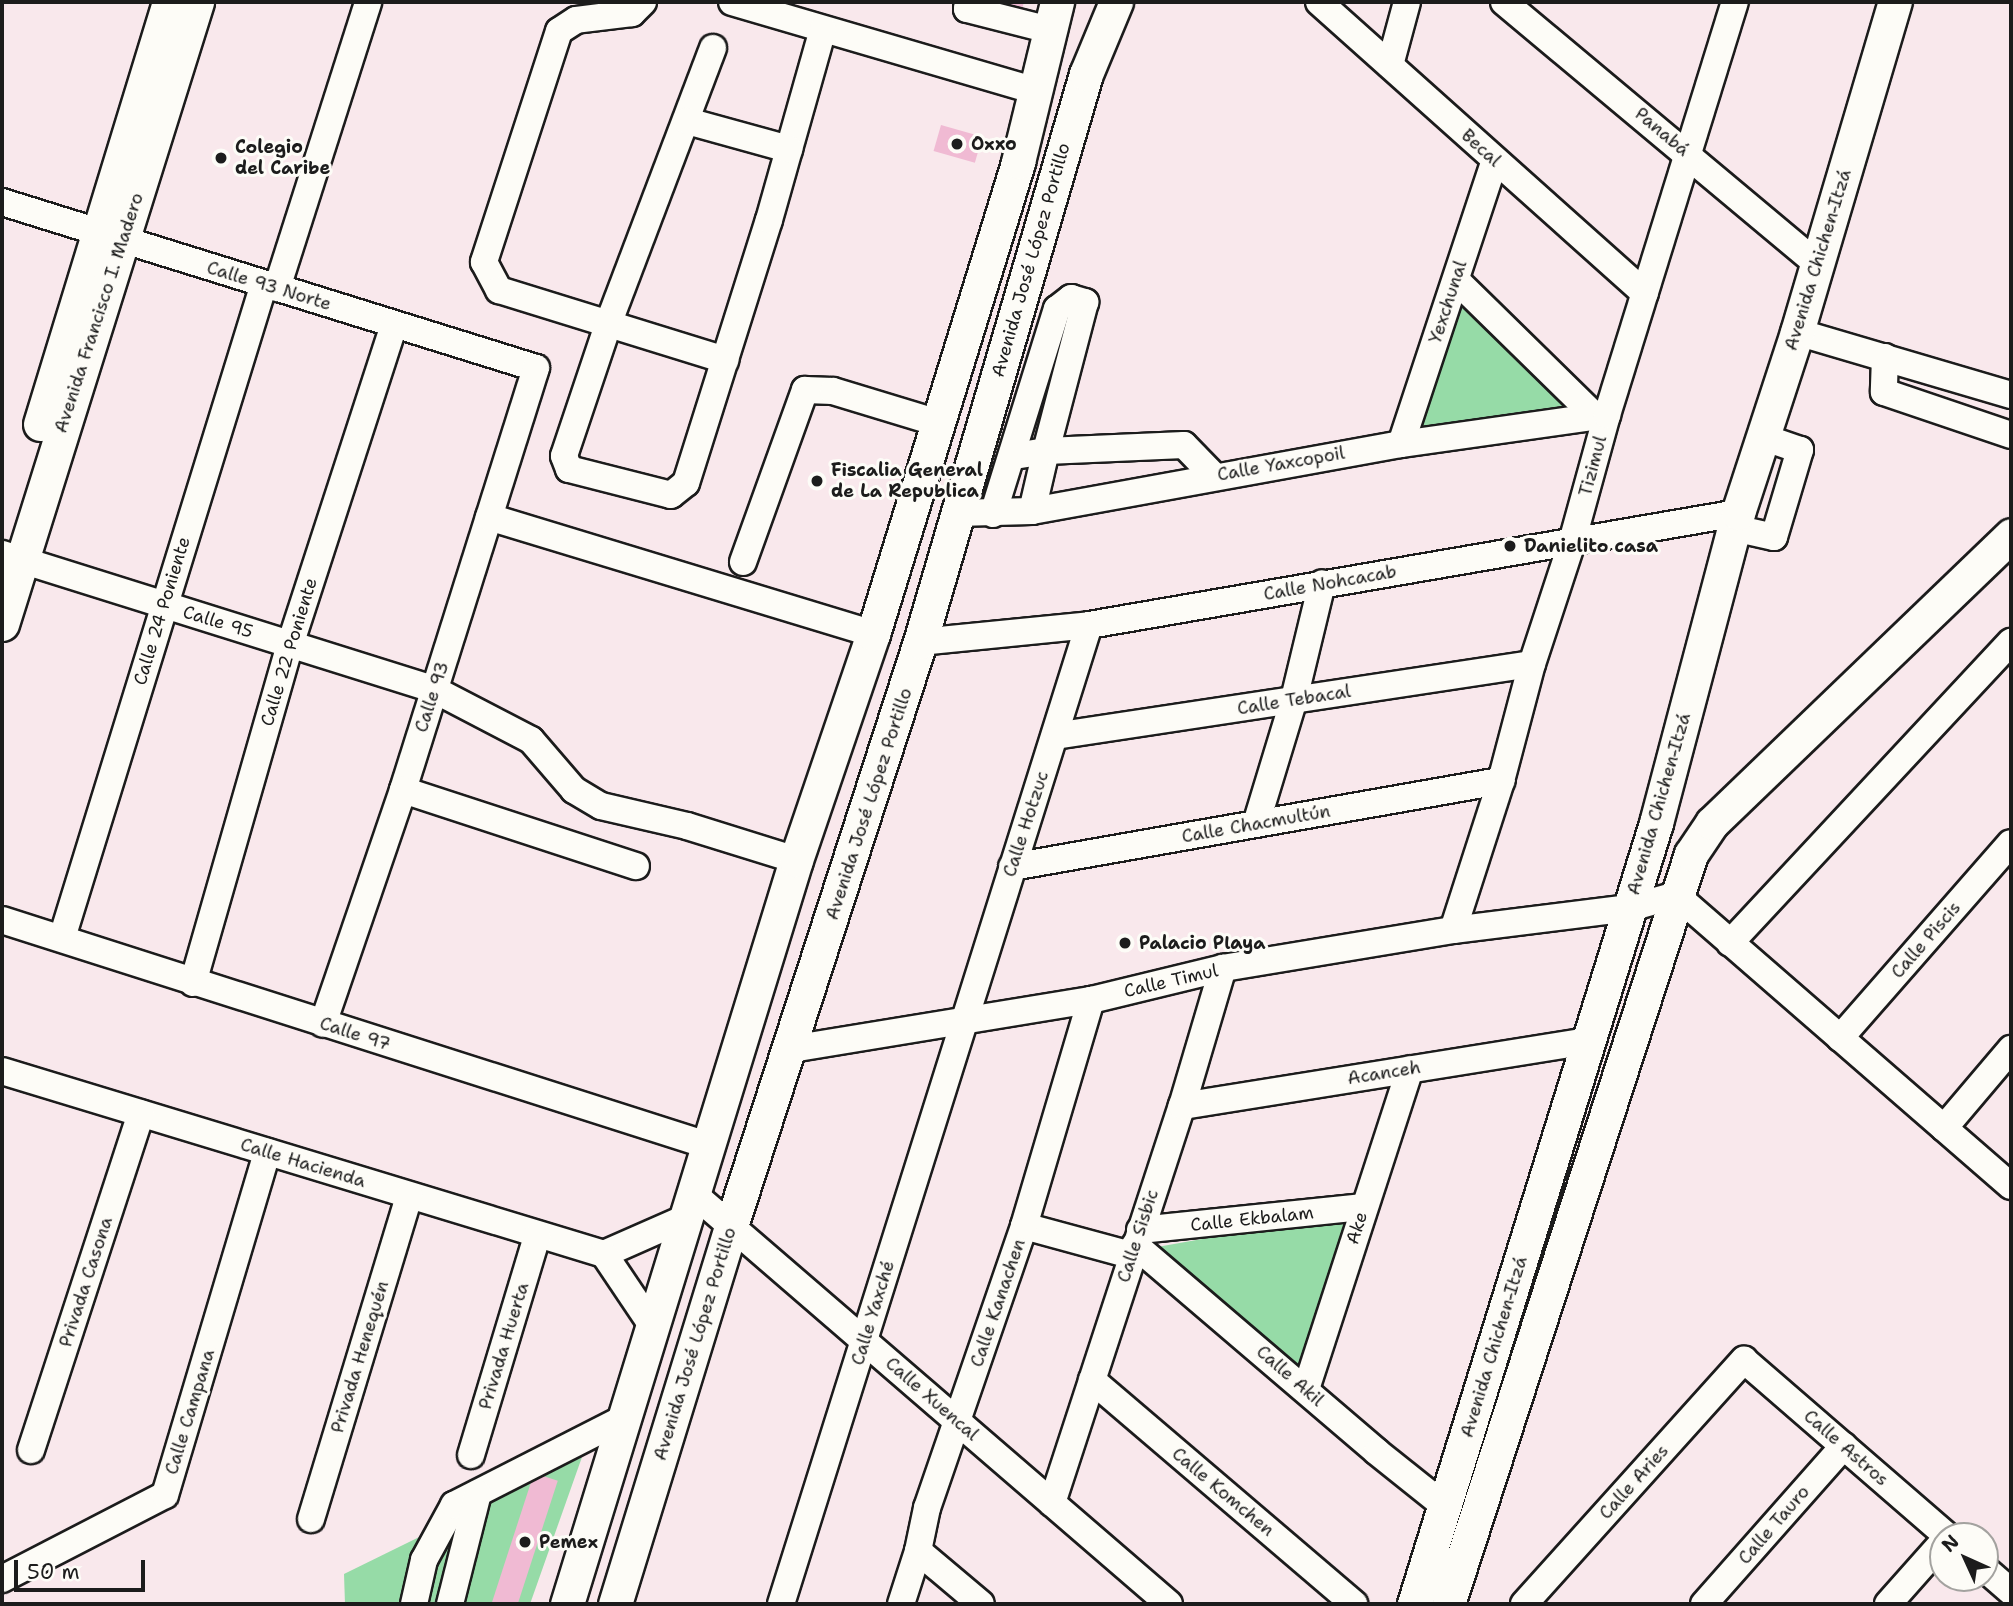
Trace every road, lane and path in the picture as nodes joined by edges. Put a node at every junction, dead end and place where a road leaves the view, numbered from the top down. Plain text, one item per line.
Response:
1 (169, 2) edge
2 (197, 2) edge
3 (368, 2) edge
4 (643, 2) edge
5 (732, 2) edge
6 (968, 2) edge
7 (1116, 2) edge
8 (1319, 2) edge
9 (1407, 2) edge
10 (1504, 2) edge
11 (1735, 2) edge
12 (1895, 2) edge
13 (1043, 15) edge
14 (823, 29) junction
15 (713, 48) dead end
16 (1390, 65) junction
17 (1036, 91) junction
18 (687, 121) junction
19 (789, 149) junction
20 (1690, 155) junction
21 (1495, 160) junction
22 (2, 202) edge
23 (111, 237) junction
24 (1818, 265) junction
25 (1456, 280) junction
26 (271, 286) junction
27 (1645, 293) junction
28 (394, 325) junction
29 (608, 325) junction
30 (1797, 332) junction
31 (1885, 357) junction
32 (725, 360) junction
33 (536, 368) joint
34 (2011, 395) edge
35 (1601, 416) junction
36 (938, 423) junction
37 (2011, 435) edge
38 (1401, 444) junction
39 (1046, 451) junction
40 (1014, 456) junction
41 (1214, 476) junction
42 (1032, 511) junction
43 (957, 513) junction
44 (993, 514) junction
45 (489, 517) junction
46 (1736, 521) junction
47 (1573, 542) junction
48 (2008, 544) edge
49 (8, 554) edge
50 (743, 562) dead end
51 (1322, 583) junction
52 (163, 605) junction
53 (2, 624) edge
54 (1089, 625) junction
55 (873, 634) junction
56 (920, 642) junction
57 (2011, 642) edge
58 (290, 645) junction
59 (1532, 664) junction
60 (435, 690) junction
61 (1294, 699) junction
62 (1055, 736) junction
63 (1501, 781) junction
64 (403, 790) junction
65 (1256, 824) junction
66 (2011, 843) edge
67 (1645, 859) junction
68 (1689, 859) junction
69 (796, 860) junction
70 (636, 866) dead end
71 (1012, 867) junction
72 (1676, 895) junction
73 (1630, 908) junction
74 (2, 920) edge
75 (1453, 930) junction
76 (61, 938) junction
77 (1730, 943) junction
78 (1223, 968) junction
79 (193, 983) junction
80 (1091, 1000) junction
81 (963, 1022) junction
82 (323, 1024) junction
83 (1840, 1038) junction
84 (1587, 1041) junction
85 (791, 1049) junction
86 (2011, 1049) edge
87 (1410, 1069) junction
88 (2, 1073) edge
89 (1182, 1107) junction
90 (141, 1114) junction
91 (1944, 1128) junction
92 (710, 1146) junction
93 (267, 1152) junction
94 (2011, 1186) edge
95 (409, 1196) junction
96 (691, 1206) junction
97 (1364, 1207) junction
98 (732, 1226) junction
99 (1024, 1226) junction
100 (537, 1236) junction
101 (1135, 1243) junction
102 (604, 1254) junction
103 (653, 1327) junction
104 (864, 1341) junction
105 (1744, 1360) joint
106 (1091, 1380) junction
107 (1306, 1389) junction
108 (625, 1418) junction
109 (958, 1421) junction
110 (1844, 1446) junction
111 (31, 1450) dead end
112 (471, 1455) dead end
113 (478, 1493) junction
114 (1052, 1503) junction
115 (1446, 1507) junction
116 (311, 1519) dead end
117 (1931, 1522) edge
118 (918, 1551) junction
119 (1929, 1558) edge
120 (2, 1579) edge
121 (414, 1604) edge
122 (450, 1604) edge
123 (567, 1604) edge
124 (615, 1604) edge
125 (781, 1604) edge
126 (901, 1604) edge
127 (981, 1604) edge
128 (1170, 1604) edge
129 (1354, 1604) edge
130 (1414, 1604) edge
131 (1448, 1604) edge
132 (1524, 1604) edge
133 (1704, 1604) edge
134 (1888, 1604) edge

1 - 23 main road, Avenida Francisco I. Madero
2 - 23 main road, Avenida Francisco I. Madero
3 - 26 street, Calle 24 Poniente
4 - 29 street
5 - 14 street
6 - 13 street
7 - 43 main road, Avenida José López Portillo
8 - 16 street, Becal
9 - 16 street
10 - 20 street, Panabá
11 - 20 street, Tizimul
12 - 24 main road, Avenida Chichen-Itzá
13 - 17 main road
14 - 17 street
14 - 19 street
15 - 18 street
16 - 21 street, Becal
17 - 36 main road
18 - 19 street
18 - 29 street
19 - 32 street
20 - 24 street, Panabá
20 - 27 street, Tizimul
21 - 25 street, Yexchunal
21 - 27 street, Becal
22 - 23 street, Calle 93 Norte
23 - 26 street, Calle 93 Norte
23 - 49 main road, Avenida Francisco I. Madero
24 - 30 main road, Avenida Chichen-Itzá
25 - 35 street
25 - 38 street, Yexchunal
26 - 28 street, Calle 93 Norte
26 - 52 street, Calle 24 Poniente
27 - 35 street, Tizimul
28 - 33 street, Calle 93 Norte
28 - 58 street, Calle 22 Poniente
29 - 32 street
29 - 32 street
30 - 31 street
30 - 46 main road, Avenida Chichen-Itzá
31 - 34 street
31 - 37 street
33 - 45 street, Calle 93
35 - 38 street, Calle Yaxcopoil
35 - 47 street, Tizimul
36 - 50 street
36 - 55 main road
38 - 41 street, Calle Yaxcopoil
39 - 40 street
39 - 40 street
39 - 41 street
39 - 42 street
40 - 44 street
41 - 42 street, Calle Yaxcopoil
42 - 44 street, Calle Yaxcopoil
43 - 44 street, Calle Yaxcopoil
43 - 56 main road, Avenida José López Portillo
45 - 55 street
45 - 60 street, Calle 93
46 - 47 street, Calle Nohcacab
46 - 67 main road, Avenida Chichen-Itzá
47 - 51 street, Calle Nohcacab
47 - 59 street, Tizimul
48 - 68 main road, Avenida Chichen-Itzá
49 - 52 street, Calle 95
49 - 53 main road, Avenida Francisco I. Madero
51 - 54 street, Calle Nohcacab
51 - 61 street
52 - 58 street, Calle 95
52 - 76 street, Calle 24 Poniente
54 - 56 street, Calle Nohcacab
54 - 62 street, Calle Hotzuc
55 - 69 main road
56 - 85 main road, Avenida José López Portillo
57 - 77 street
58 - 60 street, Calle 95
58 - 79 street, Calle 22 Poniente
59 - 61 street, Calle Tebacal
59 - 63 street, Tizimul
60 - 64 street, Calle 93
60 - 69 street, Calle 95
61 - 62 street, Calle Tebacal
61 - 65 street
62 - 71 street, Calle Hotzuc
63 - 65 street, Calle Chacmultún
63 - 75 street, Tizimul
64 - 70 street
64 - 82 street, Calle 93
65 - 71 street, Calle Chacmultún
66 - 83 street, Calle Piscis
67 - 68 main road
67 - 73 main road, Avenida Chichen-Itzá
68 - 72 main road, Avenida Chichen-Itzá
69 - 92 main road
71 - 81 street, Calle Hotzuc
72 - 73 street, Calle Timul
72 - 77 street
72 - 131 main road, Avenida Chichen-Itzá
73 - 75 street, Calle Timul
73 - 84 main road, Avenida Chichen-Itzá
74 - 76 street, Calle 97
75 - 78 street, Calle Timul
76 - 79 street, Calle 97
77 - 83 street
78 - 80 street, Calle Timul
78 - 89 street, Calle Sisbic
79 - 82 street, Calle 97
80 - 81 street, Calle Timul
80 - 99 street, Calle Kanachen
81 - 85 street, Calle Timul
81 - 104 street, Calle Yaxché
82 - 92 street, Calle 97
83 - 91 street
84 - 87 street, Acanceh
84 - 115 main road, Avenida Chichen-Itzá
85 - 98 main road, Avenida José López Portillo
86 - 91 street
87 - 89 street, Acanceh
87 - 97 street, Ake
88 - 90 street, Calle Hacienda
89 - 101 street, Calle Sisbic
90 - 93 street, Calle Hacienda
90 - 111 street, Privada Casona
91 - 94 street
92 - 96 main road
93 - 95 street, Calle Hacienda
93 - 120 street, Calle Campana
95 - 100 street, Calle Hacienda
95 - 116 street, Privada Henequén
96 - 98 street, Calle Xuencal
96 - 102 street
96 - 103 main road
97 - 101 street, Calle Ekbalam
97 - 107 street, Ake
98 - 104 street, Calle Xuencal
98 - 124 main road, Avenida José López Portillo
99 - 101 street
99 - 109 street, Calle Kanachen
100 - 102 street, Calle Hacienda
100 - 112 street, Privada Huerta
101 - 106 street, Calle Sisbic
101 - 107 street, Calle Akil
102 - 103 street
103 - 108 main road
104 - 109 street, Calle Xuencal
104 - 125 street, Calle Yaxché
105 - 110 street, Calle Astros
105 - 132 street, Calle Aries
106 - 114 street, Calle Sisbic
106 - 129 street, Calle Komchen
107 - 115 street, Calle Akil
108 - 113 street
108 - 123 main road
109 - 114 street, Calle Xuencal
109 - 118 street, Calle Kanachen
110 - 117 street, Calle Astros
110 - 133 street, Calle Tauro
113 - 121 street
113 - 122 street
114 - 128 street, Calle Xuencal
115 - 130 main road, Avenida Chichen-Itzá
118 - 126 street, Calle Kanachen
118 - 127 street
119 - 134 street

